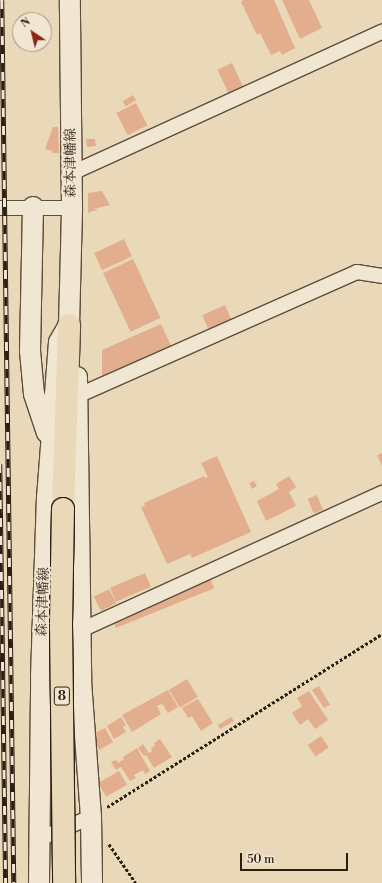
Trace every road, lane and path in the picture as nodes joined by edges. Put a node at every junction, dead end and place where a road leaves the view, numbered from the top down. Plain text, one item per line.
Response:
1 (70, 0) edge
2 (382, 32) edge
3 (72, 173) junction
4 (33, 207) junction
5 (0, 208) edge
6 (72, 208) junction
7 (382, 276) edge
8 (69, 325) junction
9 (77, 396) junction
10 (50, 447) junction
11 (382, 493) edge
12 (81, 630) junction
13 (382, 634) edge
14 (91, 817) junction
15 (39, 839) junction
16 (109, 844) dead end
17 (39, 883) edge
18 (64, 883) edge
19 (92, 883) edge
20 (136, 883) edge

1 - 3 main road, 森本津幡線
2 - 3 street
3 - 6 main road, 森本津幡線
4 - 5 street
4 - 6 street
4 - 10 main road
6 - 8 main road, 森本津幡線
7 - 9 street
8 - 9 main road, 森本津幡線
8 - 10 main road, 森本津幡線
8 - 18 highway, 8, bridge
9 - 12 main road, 森本津幡線
10 - 15 main road, 森本津幡線
11 - 12 street
12 - 14 main road, 森本津幡線
13 - 14 path
14 - 15 street
14 - 19 main road, 森本津幡線
15 - 17 main road, 森本津幡線
16 - 20 path

